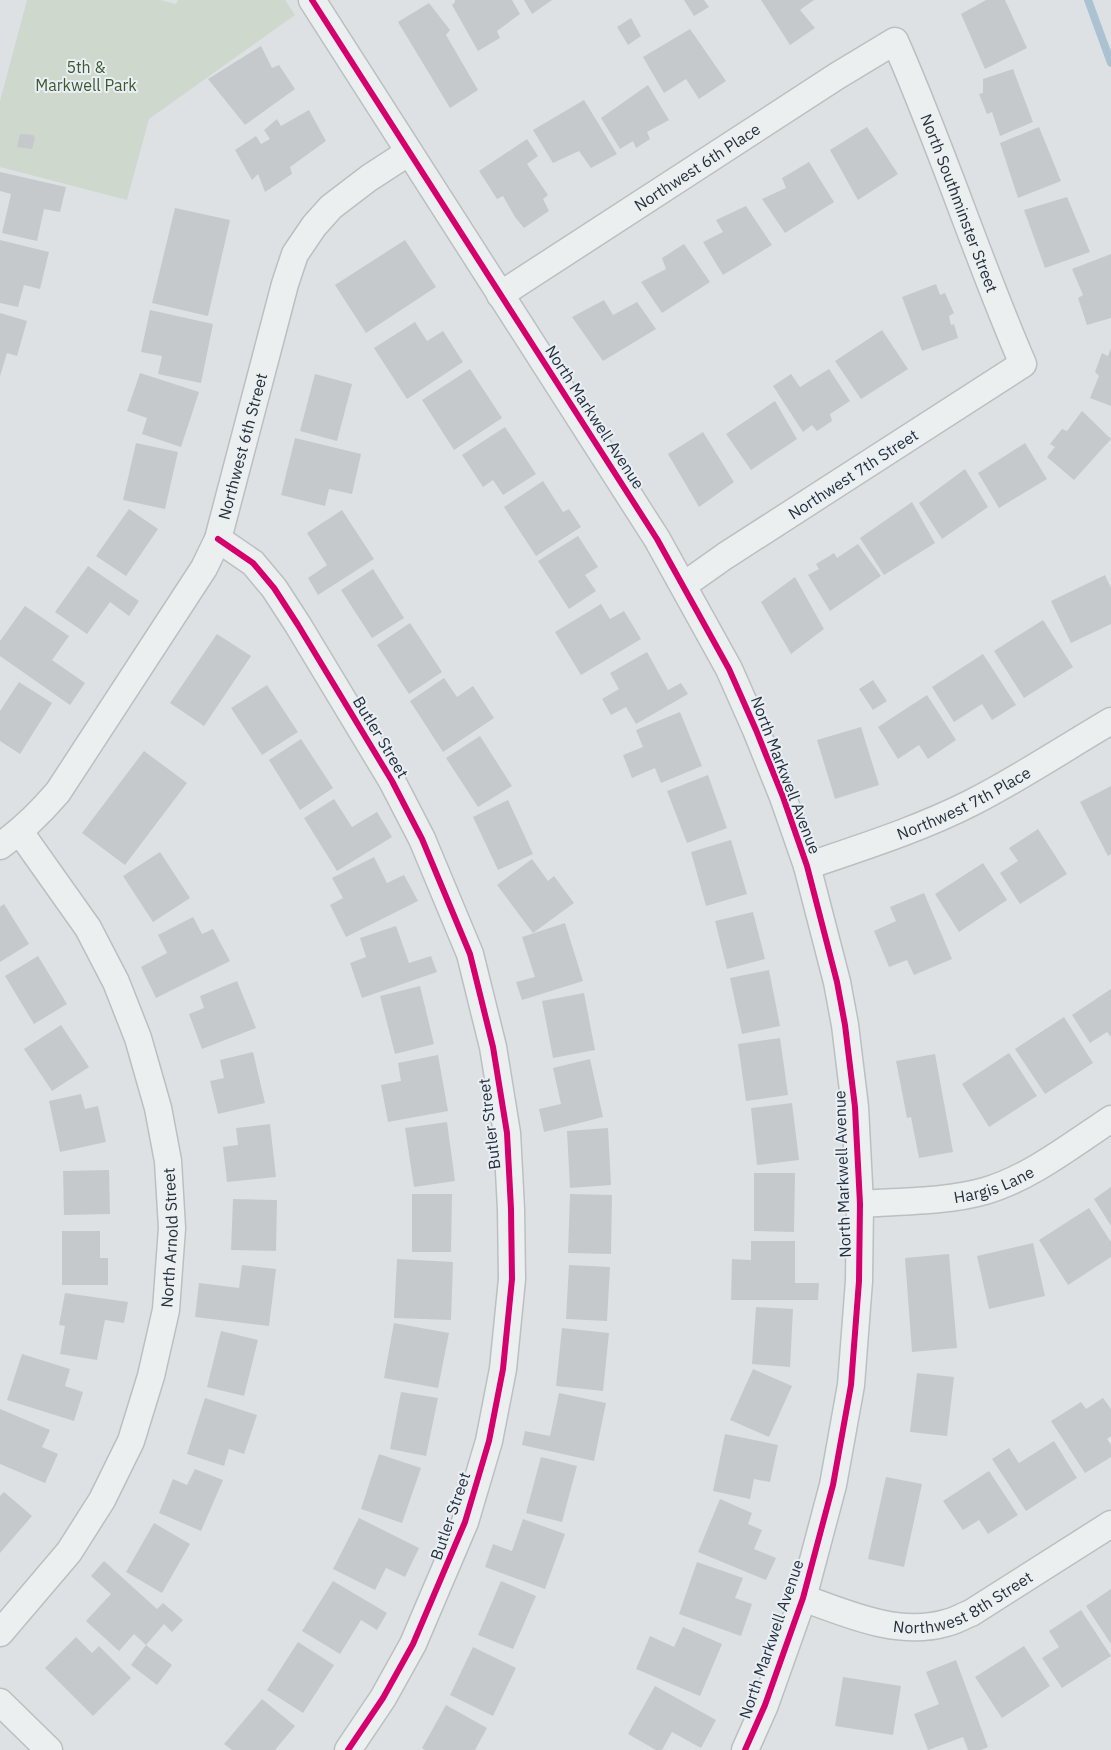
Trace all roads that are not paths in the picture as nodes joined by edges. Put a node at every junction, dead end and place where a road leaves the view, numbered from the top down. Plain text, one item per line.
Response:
1 (319, 3) edge
2 (895, 41) joint
3 (409, 152) junction
4 (500, 295) junction
5 (1023, 364) joint
6 (218, 539) junction
7 (684, 585) junction
8 (1111, 722) edge
9 (10, 839) edge
10 (807, 866) junction
11 (1111, 1119) edge
12 (860, 1204) junction
13 (1111, 1524) edge
14 (804, 1598) junction
15 (0, 1633) edge
16 (0, 1702) edge
17 (49, 1750) edge
18 (348, 1750) edge
19 (745, 1750) edge

1 - 3 street, North Markwell Avenue
2 - 4 street, Northwest 6th Place
2 - 5 street, North Southminster Street
3 - 4 street, North Markwell Avenue
3 - 6 street, Northwest 6th Street
4 - 7 street, North Markwell Avenue
5 - 7 street, Northwest 7th Street
6 - 9 street, Northwest 6th Street
6 - 18 street, Butler Street
7 - 10 street, North Markwell Avenue
8 - 10 street, Northwest 7th Place
9 - 15 street, North Arnold Street
10 - 12 street, North Markwell Avenue
11 - 12 street, Hargis Lane
12 - 14 street, North Markwell Avenue
13 - 14 street, Northwest 8th Street
14 - 19 street, North Markwell Avenue
16 - 17 street

